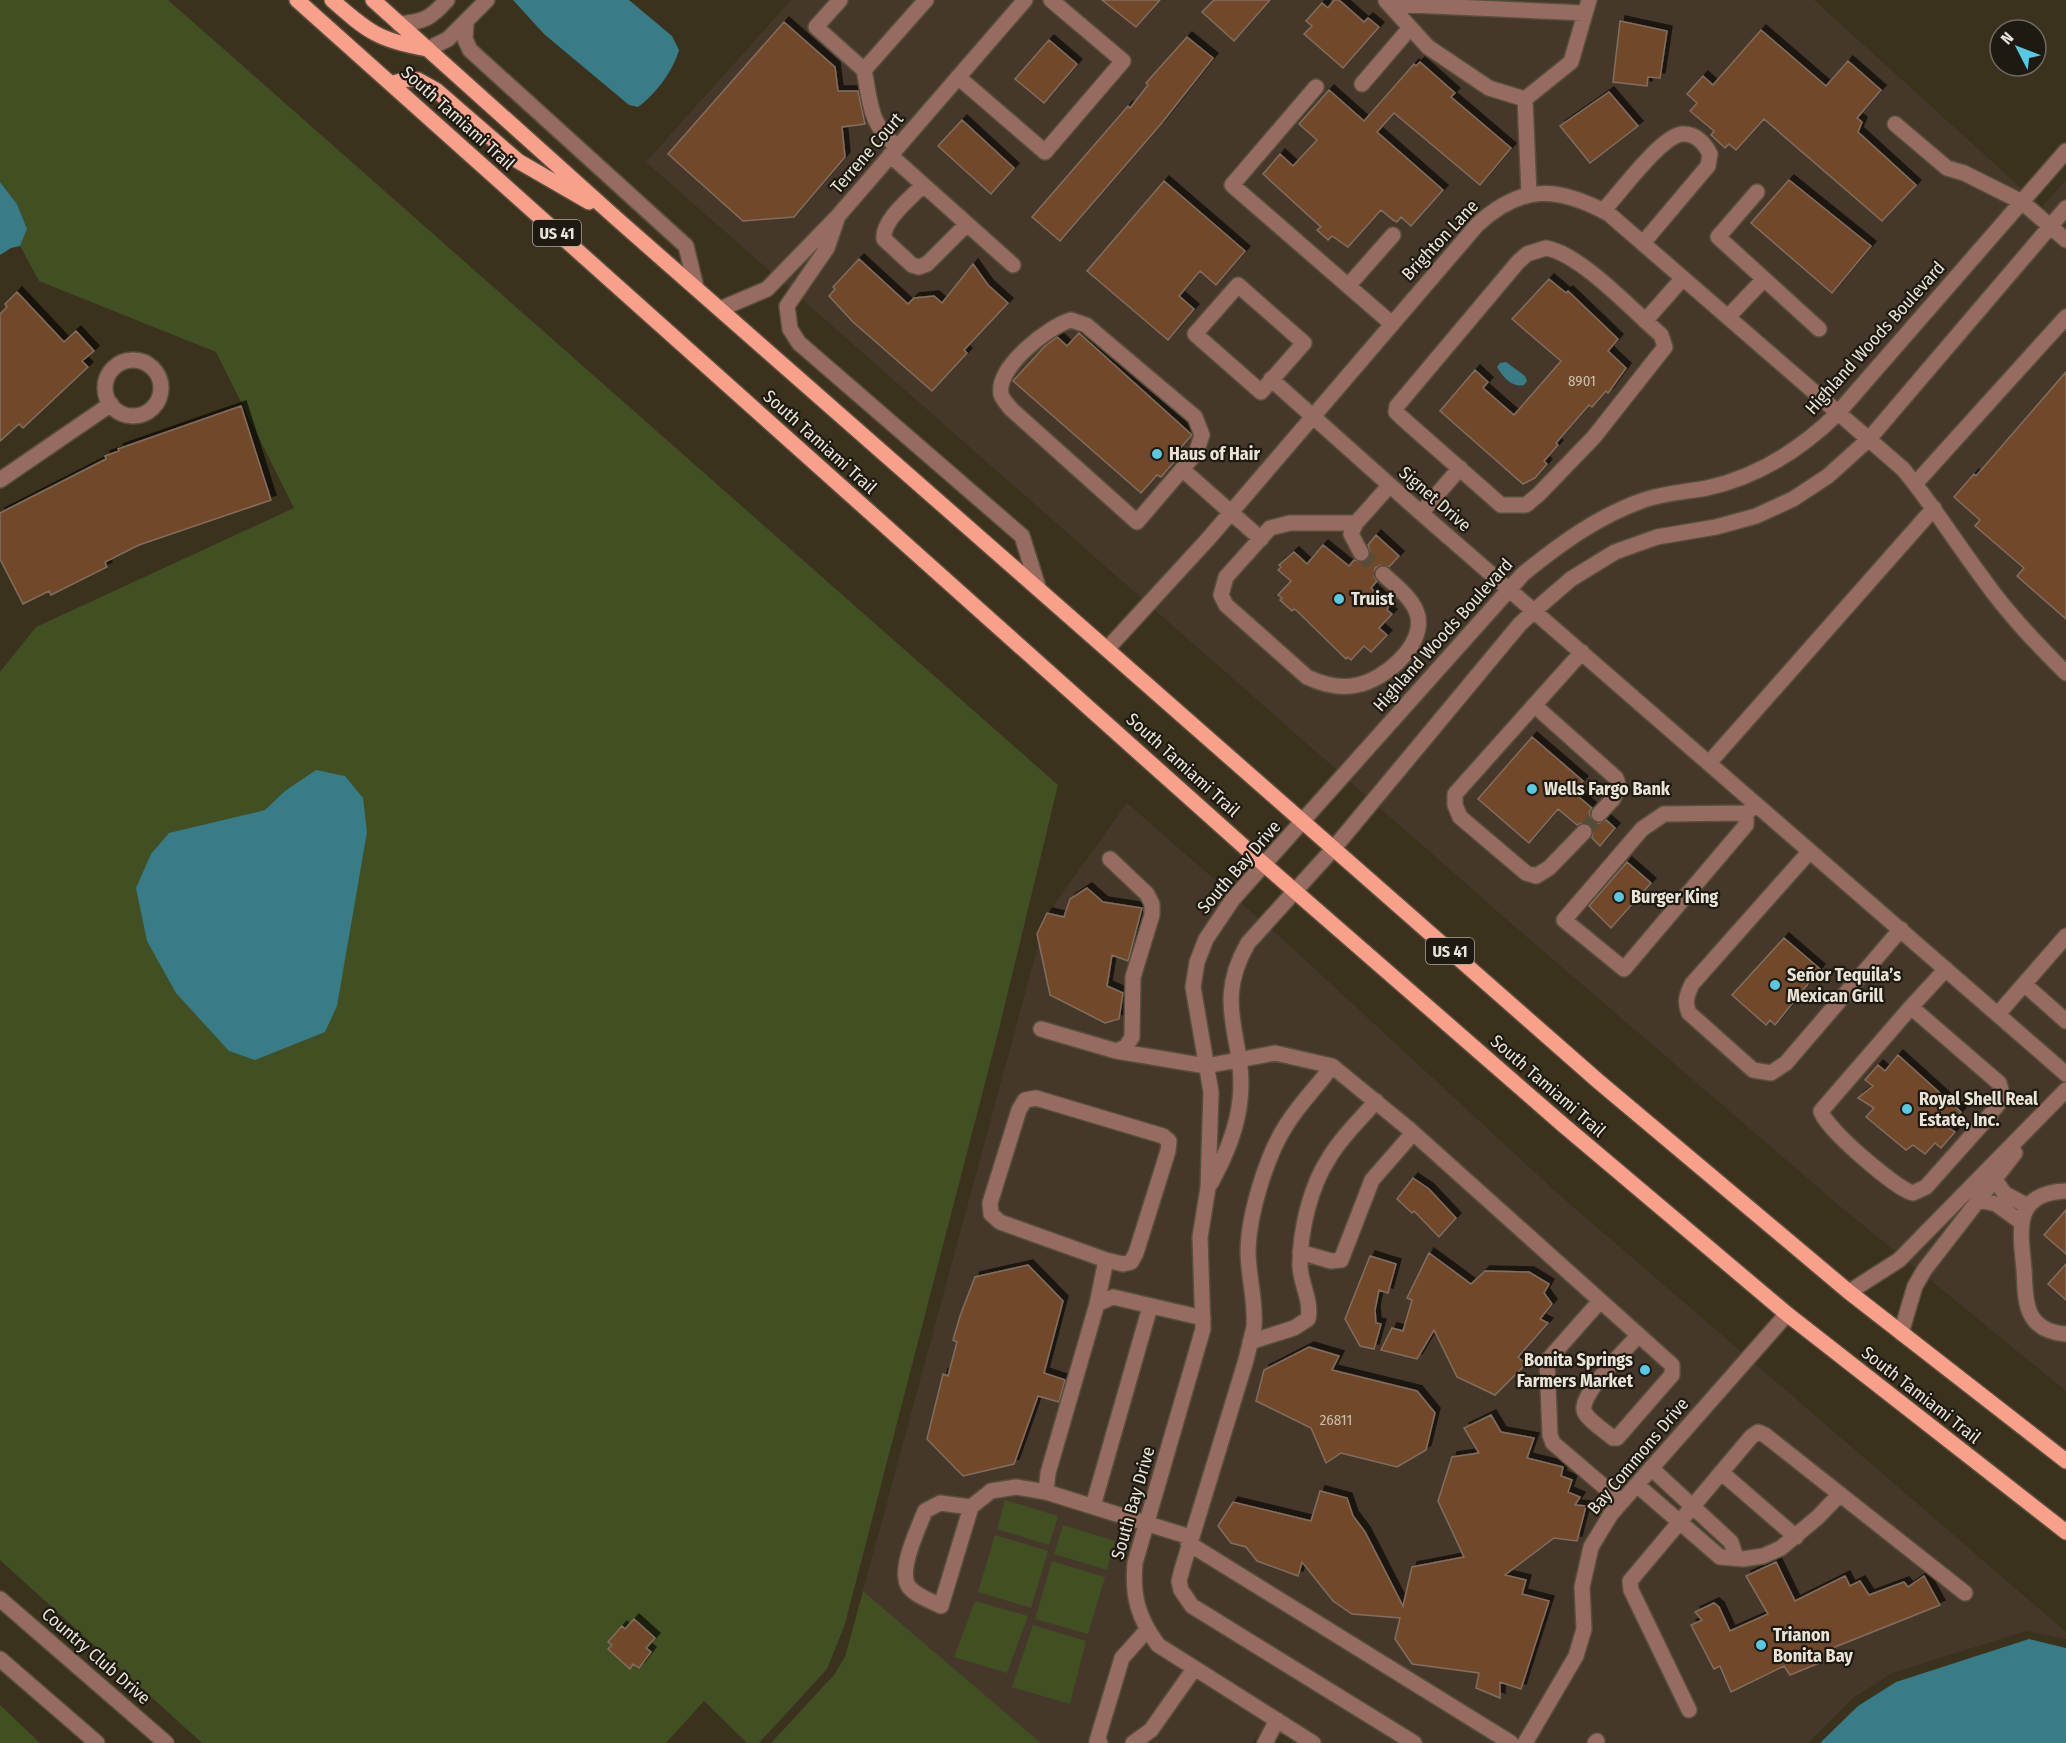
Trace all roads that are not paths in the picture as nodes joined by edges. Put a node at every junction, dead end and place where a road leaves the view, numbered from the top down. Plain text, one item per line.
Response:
1 (297, 0) edge
2 (332, 0) edge
3 (373, 0) edge
4 (447, 0) edge
5 (487, 0) edge
6 (840, 0) edge
7 (926, 0) edge
8 (1025, 0) edge
9 (1051, 0) edge
10 (1387, 2) edge
11 (1587, 7) edge
12 (466, 23) junction
13 (399, 24) junction
14 (1410, 28) junction
15 (428, 49) junction
16 (864, 70) junction
17 (958, 77) junction
18 (391, 84) junction
19 (1362, 84) dead end
20 (1316, 87) dead end
21 (1526, 99) junction
22 (1895, 124) dead end
23 (894, 151) junction
24 (2066, 151) edge
25 (923, 184) junction
26 (1757, 192) dead end
27 (1529, 194) junction
28 (2022, 202) junction
29 (2066, 208) edge
30 (1603, 211) junction
31 (838, 216) junction
32 (617, 219) junction
33 (967, 224) junction
34 (2051, 226) junction
35 (1393, 235) dead end
36 (2066, 240) edge
37 (1643, 243) junction
38 (1013, 265) dead end
39 (1683, 278) junction
40 (1764, 279) junction
41 (1348, 286) junction
42 (696, 287) junction
43 (720, 309) junction
44 (1728, 317) junction
45 (2066, 317) edge
46 (1645, 321) junction
47 (1392, 324) junction
48 (1819, 329) dead end
49 (1272, 379) junction
50 (111, 404) dead end
51 (1837, 414) junction
52 (1312, 416) junction
53 (1869, 439) junction
54 (1460, 468) junction
55 (1183, 470) junction
56 (0, 480) edge
57 (1916, 484) junction
58 (1390, 485) junction
59 (1934, 508) junction
60 (1229, 512) junction
61 (1421, 513) junction
62 (1356, 524) junction
63 (1260, 539) junction
64 (1361, 553) tunnel mouth
65 (1383, 574) tunnel mouth
66 (1038, 586) junction
67 (1509, 588) junction
68 (1534, 611) junction
69 (1108, 648) junction
70 (1582, 652) junction
71 (2066, 673) edge
72 (1534, 705) junction
73 (1709, 763) junction
74 (1752, 809) junction
75 (1599, 814) tunnel mouth
76 (1305, 822) junction
77 (1584, 831) tunnel mouth
78 (1334, 848) junction
79 (1810, 851) junction
80 (1110, 859) dead end
81 (1265, 865) junction
82 (1296, 891) junction
83 (1901, 929) junction
84 (2066, 936) edge
85 (1946, 969) junction
86 (2024, 984) junction
87 (1911, 1007) junction
88 (1998, 1014) junction
89 (2066, 1021) edge
90 (1041, 1029) dead end
91 (1116, 1051) junction
92 (1238, 1060) junction
93 (1206, 1066) junction
94 (1332, 1066) junction
95 (2066, 1074) edge
96 (2066, 1090) edge
97 (1376, 1101) junction
98 (2043, 1114) junction
99 (1413, 1133) junction
100 (1995, 1180) junction
101 (1208, 1188) junction
102 (2066, 1191) edge
103 (1978, 1200) junction
104 (2028, 1206) junction
105 (2021, 1222) junction
106 (1300, 1252) junction
107 (1106, 1260) junction
108 (1849, 1292) junction
109 (1600, 1301) junction
110 (1097, 1304) junction
111 (1150, 1306) junction
112 (1787, 1314) junction
113 (1203, 1318) junction
114 (1901, 1333) junction
115 (2066, 1334) edge
116 (1638, 1336) junction
117 (1250, 1342) junction
118 (2066, 1461) edge
119 (1651, 1468) junction
120 (1722, 1473) junction
121 (1636, 1485) junction
122 (1046, 1492) junction
123 (1840, 1494) junction
124 (1622, 1502) junction
125 (1693, 1505) junction
126 (1093, 1506) junction
127 (971, 1507) junction
128 (1679, 1521) junction
129 (1147, 1522) junction
130 (2066, 1532) edge
131 (1796, 1537) junction
132 (1189, 1540) junction
133 (1736, 1557) junction
134 (1965, 1593) dead end
135 (0, 1599) edge
136 (1147, 1630) junction
137 (0, 1659) edge
138 (1194, 1669) junction
139 (1689, 1710) dead end
140 (1277, 1720) junction
141 (1296, 1739) edge
142 (97, 1743) edge
143 (166, 1743) edge
144 (1100, 1743) edge
145 (1133, 1743) edge
146 (1265, 1743) edge
147 (1313, 1743) edge
148 (1414, 1743) edge
149 (1511, 1743) edge
150 (1525, 1743) edge

1 - 18 main road, South Tamiami Trail / US 41
2 - 15 main road
3 - 13 main road, South Tamiami Trail / US 41
4 - 13 street
5 - 12 street
6 - 16 street
7 - 16 street
8 - 17 street, Terrene Court
9 - 17 street
10 - 11 street
10 - 14 street
11 - 21 street
12 - 15 street
12 - 42 street
13 - 15 main road, South Tamiami Trail / US 41
14 - 19 street
14 - 21 street
15 - 32 main road, South Tamiami Trail / US 41
16 - 23 street
17 - 23 street, Terrene Court
18 - 32 main road
18 - 81 main road, South Tamiami Trail / US 41
20 - 41 street
21 - 27 street
22 - 28 street
23 - 25 street
23 - 31 street, Terrene Court
24 - 28 street, Highland Woods Boulevard
25 - 33 street
25 - 33 street
26 - 40 street
27 - 30 street, Brighton Lane
27 - 47 street, Brighton Lane
28 - 34 street
28 - 51 street, Highland Woods Boulevard
29 - 34 street
30 - 37 street, Brighton Lane
30 - 37 street
31 - 43 street, Terrene Court
31 - 66 street
32 - 42 main road, South Tamiami Trail / US 41
33 - 38 street
34 - 36 street
34 - 53 street
35 - 41 street
37 - 39 street, Brighton Lane
39 - 44 street, Brighton Lane
39 - 46 street
40 - 44 street
40 - 48 street
41 - 47 street
42 - 43 main road, South Tamiami Trail / US 41
43 - 66 main road, South Tamiami Trail / US 41
44 - 51 street, Brighton Lane
45 - 57 street
46 - 54 street
46 - 54 street
47 - 52 street, Brighton Lane
49 - 49 street
49 - 52 street, Signet Drive
50 - 56 street
51 - 53 street, Brighton Lane
51 - 67 street, Highland Woods Boulevard
52 - 58 street, Signet Drive
52 - 60 street, Brighton Lane
53 - 57 street, Brighton Lane
53 - 68 street
54 - 61 street
55 - 55 street
55 - 60 street
57 - 59 street, Brighton Lane
58 - 61 street, Signet Drive
58 - 62 street
59 - 71 street, Brighton Lane
59 - 73 street
60 - 63 street
60 - 69 street, Brighton Lane
61 - 67 street, Signet Drive
62 - 63 street
62 - 64 street
63 - 65 street
66 - 69 main road, South Tamiami Trail / US 41
67 - 68 street, Signet Drive
67 - 76 street, Highland Woods Boulevard
68 - 70 street, Signet Drive
68 - 78 street
69 - 76 main road, South Tamiami Trail / US 41
70 - 72 street
70 - 73 street, Signet Drive
72 - 75 street
72 - 77 street
73 - 74 street, Signet Drive
74 - 74 street
74 - 79 street, Signet Drive
76 - 78 main road, South Tamiami Trail / US 41
76 - 81 street, South Bay Drive
78 - 82 street, South Bay Drive
78 - 108 main road, South Tamiami Trail / US 41
79 - 83 street, Signet Drive
79 - 83 street
80 - 91 street
81 - 82 main road, South Tamiami Trail / US 41
81 - 93 street, South Bay Drive
82 - 92 street, South Bay Drive
82 - 112 main road, South Tamiami Trail / US 41
83 - 85 street, Signet Drive
84 - 86 street
85 - 87 street
85 - 88 street, Signet Drive
86 - 88 street
86 - 89 street
87 - 87 street
88 - 95 street, Signet Drive
90 - 91 street
91 - 93 street
92 - 93 street
92 - 94 street
92 - 101 street, South Bay Drive
93 - 101 street, South Bay Drive
94 - 97 street
94 - 117 street
96 - 98 street
97 - 99 street
97 - 106 street
98 - 100 street
98 - 108 street
99 - 106 street
99 - 109 street
100 - 103 street
100 - 104 street
101 - 113 street, South Bay Drive
102 - 104 street
103 - 105 street
103 - 114 street
104 - 105 street
105 - 115 street
106 - 117 street
107 - 107 street
107 - 110 street
108 - 114 main road, South Tamiami Trail / US 41
109 - 116 street
109 - 124 street
110 - 111 street
110 - 122 street
111 - 113 street
111 - 126 street
112 - 119 street, Bay Commons Drive
112 - 130 main road, South Tamiami Trail / US 41
113 - 129 street, South Bay Drive
114 - 118 main road, South Tamiami Trail / US 41
116 - 116 street
117 - 132 street
119 - 121 street, Bay Commons Drive
119 - 125 street
120 - 123 street
120 - 125 street
120 - 131 street
121 - 124 street, Bay Commons Drive
121 - 128 street
122 - 126 street
122 - 127 street
123 - 131 street
123 - 134 street
124 - 150 street, Bay Commons Drive
125 - 128 street
125 - 133 street
126 - 129 street
127 - 127 street
128 - 133 street
128 - 139 street
129 - 132 street
129 - 136 street, South Bay Drive
131 - 133 street
132 - 148 street
132 - 149 street
135 - 143 street, Country Club Drive
136 - 138 street, South Bay Drive
136 - 144 street
137 - 142 street
138 - 140 street, South Bay Drive
138 - 145 street
140 - 141 street, South Bay Drive
140 - 146 street
141 - 147 street, South Bay Drive

